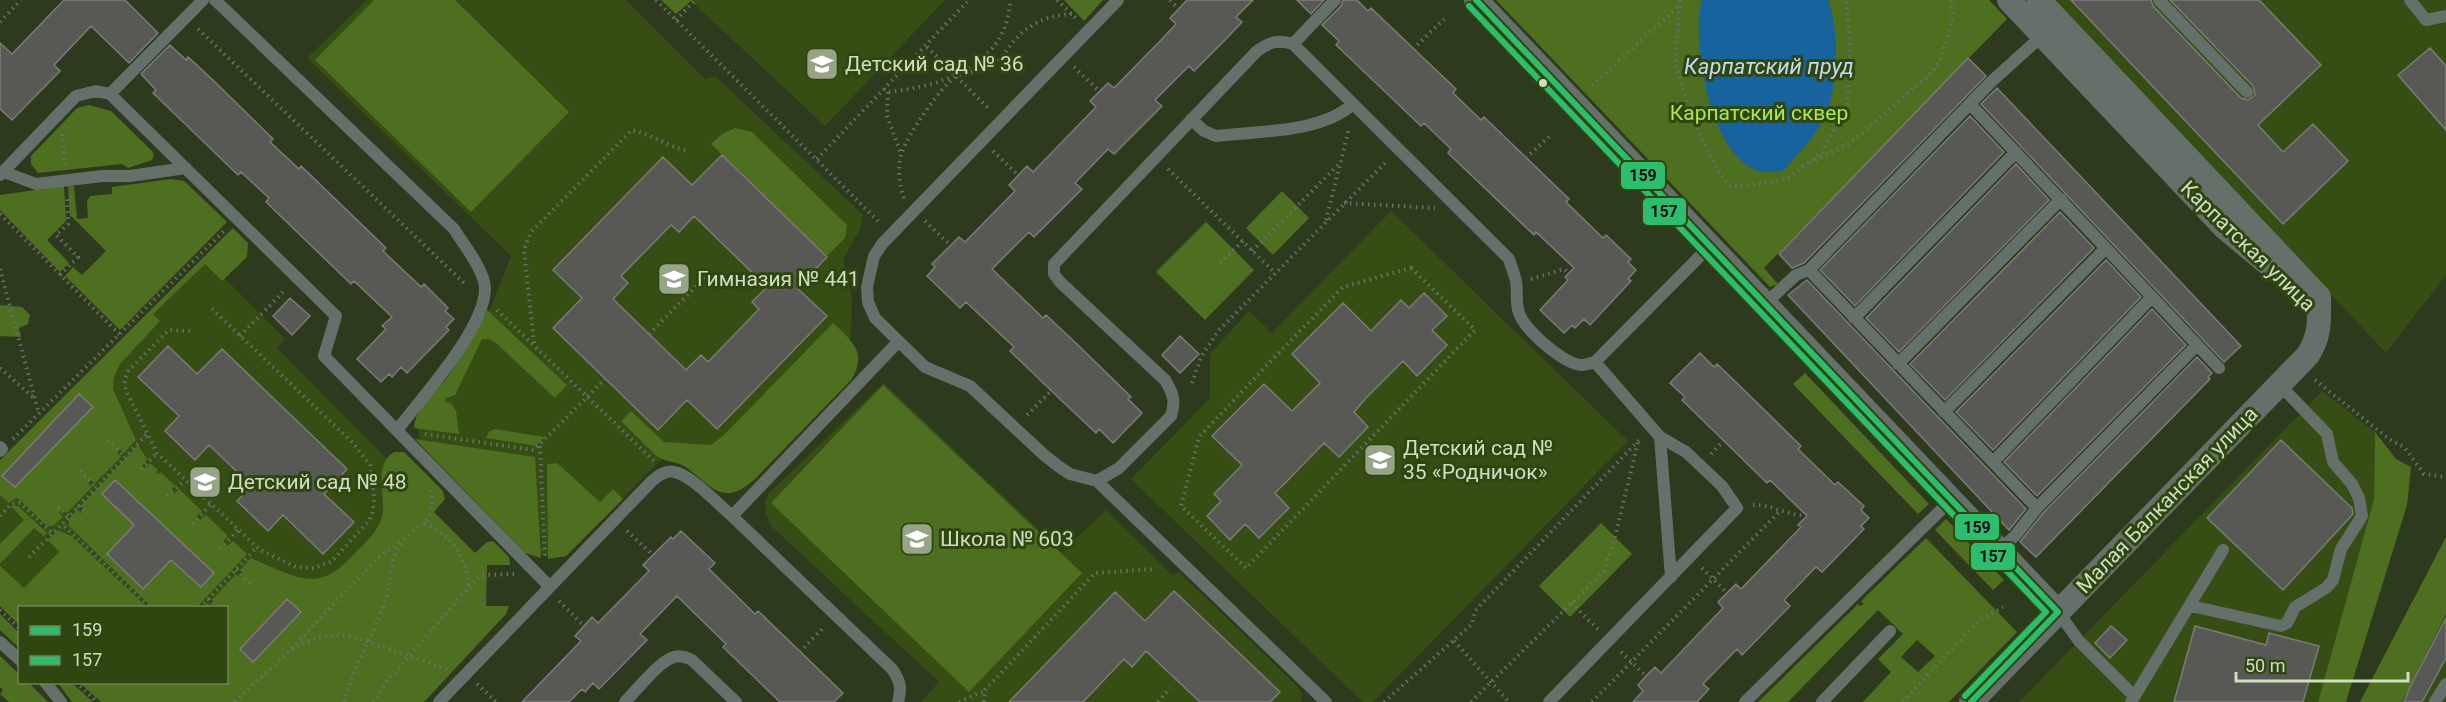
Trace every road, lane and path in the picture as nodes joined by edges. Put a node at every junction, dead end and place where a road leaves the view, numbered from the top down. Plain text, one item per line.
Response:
1 (21, 0) edge
2 (203, 0) edge
3 (215, 0) edge
4 (656, 0) edge
5 (695, 0) edge
6 (969, 0) edge
7 (1010, 0) edge
8 (1119, 0) edge
9 (1170, 0) edge
10 (1335, 0) edge
11 (1476, 0) edge
12 (1846, 0) edge
13 (1950, 0) edge
14 (2008, 0) edge
15 (2039, 0) edge
16 (2159, 0) edge
17 (2410, 0) edge
18 (1060, 2) edge
19 (1679, 3) edge
20 (1179, 9) dead end
21 (1072, 14) junction
22 (2446, 16) edge
23 (186, 18) junction
24 (1444, 19) dead end
25 (676, 20) junction
26 (0, 22) edge
27 (2050, 28) junction
28 (1089, 31) junction
29 (1293, 44) junction
30 (927, 47) junction
31 (1413, 49) dead end
32 (1064, 56) junction
33 (956, 76) junction
34 (1592, 86) dead end
35 (886, 91) junction
36 (1100, 92) dead end
37 (2247, 92) dead end
38 (110, 94) junction
39 (1353, 104) junction
40 (1970, 104) junction
41 (1191, 118) junction
42 (1001, 120) junction
43 (1552, 134) dead end
44 (982, 140) junction
45 (1399, 150) junction
46 (688, 151) dead end
47 (2016, 152) junction
48 (901, 154) junction
49 (1155, 156) junction
50 (1526, 158) dead end
51 (817, 159) junction
52 (1340, 163) junction
53 (1802, 167) junction
54 (186, 168) junction
55 (2, 174) edge
56 (1018, 175) dead end
57 (2061, 199) junction
58 (1344, 203) junction
59 (914, 210) junction
60 (1460, 210) junction
61 (0, 214) edge
62 (1325, 222) junction
63 (68, 224) dead end
64 (225, 230) dead end
65 (891, 234) junction
66 (1243, 242) junction
67 (950, 245) dead end
68 (1710, 246) junction
69 (2105, 249) junction
70 (1252, 251) junction
71 (1220, 263) dead end
72 (0, 269) edge
73 (1809, 270) junction
74 (710, 272) dead end
75 (1275, 273) junction
76 (1569, 273) dead end
77 (60, 275) junction
78 (297, 278) junction
79 (1515, 280) junction
80 (2151, 298) junction
81 (482, 301) junction
82 (1765, 304) junction
83 (212, 309) dead end
84 (2319, 315) joint
85 (1854, 318) junction
86 (190, 331) dead end
87 (120, 334) junction
88 (649, 334) dead end
89 (240, 336) junction
90 (898, 342) junction
91 (534, 344) junction
92 (2198, 345) junction
93 (1595, 362) junction
94 (1898, 364) junction
95 (0, 368) edge
96 (2219, 368) dead end
97 (606, 379) dead end
98 (2313, 379) dead end
99 (1192, 383) dead end
100 (2279, 384) junction
101 (1052, 390) dead end
102 (589, 396) junction
103 (35, 399) junction
104 (1944, 412) junction
105 (39, 414) junction
106 (1014, 428) junction
107 (398, 429) junction
108 (1656, 432) junction
109 (19, 433) dead end
110 (146, 435) junction
111 (1199, 438) joint
112 (108, 440) dead end
113 (1638, 442) junction
114 (540, 446) junction
115 (157, 453) junction
116 (124, 456) junction
117 (1993, 462) junction
118 (141, 469) dead end
119 (80, 471) dead end
120 (662, 473) junction
121 (2446, 477) edge
122 (185, 480) junction
123 (1097, 481) junction
124 (428, 484) dead end
125 (96, 487) junction
126 (167, 496) dead end
127 (1951, 500) junction
128 (212, 504) junction
129 (78, 506) junction
130 (58, 507) dead end
131 (1737, 508) junction
132 (2037, 508) junction
133 (1781, 510) junction
134 (87, 514) dead end
135 (1808, 515) dead end
136 (0, 516) edge
137 (68, 516) junction
138 (732, 516) junction
139 (615, 519) junction
140 (425, 523) junction
141 (62, 524) junction
142 (193, 524) dead end
143 (238, 530) junction
144 (52, 533) junction
145 (403, 540) junction
146 (257, 548) junction
147 (219, 549) dead end
148 (1999, 550) junction
149 (2223, 550) dead end
150 (653, 555) dead end
151 (29, 557) dead end
152 (1690, 557) junction
153 (1156, 569) dead end
154 (236, 570) junction
155 (535, 572) junction
156 (1671, 577) junction
157 (1713, 579) junction
158 (254, 587) dead end
159 (550, 587) junction
160 (468, 588) junction
161 (1727, 592) dead end
162 (208, 599) junction
163 (149, 606) edge
164 (202, 606) edge
165 (216, 606) edge
166 (2191, 606) junction
167 (2003, 607) dead end
168 (0, 610) edge
169 (2058, 612) junction
170 (584, 626) dead end
171 (18, 627) edge
172 (1890, 631) dead end
173 (819, 632) dead end
174 (1454, 641) junction
175 (0, 642) edge
176 (368, 642) junction
177 (288, 652) junction
178 (800, 652) dead end
179 (409, 657) junction
180 (18, 658) edge
181 (454, 672) dead end
182 (1491, 682) junction
183 (47, 684) edge
184 (78, 684) edge
185 (2446, 684) edge
186 (1170, 688) dead end
187 (985, 690) junction
188 (2132, 699) edge
189 (1322, 701) edge
190 (61, 702) edge
191 (97, 702) edge
192 (235, 702) edge
193 (344, 702) edge
194 (373, 702) edge
195 (439, 702) edge
196 (625, 702) edge
197 (736, 702) edge
198 (898, 702) edge
199 (959, 702) edge
200 (984, 702) edge
201 (1158, 702) edge
202 (1384, 702) edge
203 (1471, 702) edge
204 (1509, 702) edge
205 (1549, 702) edge
206 (1592, 702) edge
207 (1745, 702) edge
208 (1822, 702) edge
209 (1903, 702) edge
210 (1971, 702) edge
211 (2435, 702) edge

1 - 26 path
2 - 23 lane
3 - 81 lane
4 - 25 path
5 - 25 path
6 - 30 path
7 - 33 path
8 - 28 lane
9 - 20 path
10 - 29 lane
11 - 68 street
12 - 53 path
13 - 53 path
14 - 27 street, Карпатская улица
15 - 27 street, Карпатская улица
16 - 37 lane
17 - 22 lane
18 - 21 path
19 - 34 path
19 - 53 path
21 - 28 path
21 - 33 path
23 - 38 lane
23 - 81 path
24 - 31 path
25 - 51 path
27 - 40 lane
27 - 84 street, Карпатская улица
28 - 32 lane
29 - 39 lane
29 - 41 lane
30 - 33 path
30 - 35 path
32 - 36 path
32 - 42 lane
33 - 35 path
33 - 42 path
33 - 48 path
35 - 48 path
35 - 51 path
38 - 54 lane
38 - 55 lane
39 - 41 lane
39 - 45 lane
39 - 52 path
40 - 47 lane
40 - 73 lane
41 - 49 lane
42 - 44 lane
43 - 50 path
44 - 56 path
44 - 59 lane
45 - 58 path
45 - 60 lane
46 - 91 path
47 - 57 lane
47 - 85 lane
48 - 59 path
49 - 66 path
49 - 123 lane
51 - 65 path
52 - 62 path
52 - 70 path
54 - 55 lane
54 - 78 lane
57 - 69 lane
57 - 94 lane
58 - 60 path
58 - 62 path
59 - 65 lane
59 - 67 path
60 - 79 lane
61 - 77 path
62 - 75 path
63 - 77 path
64 - 87 path
65 - 90 lane
66 - 70 path
66 - 71 path
68 - 82 street
68 - 93 lane
69 - 80 lane
69 - 104 lane
70 - 75 path
72 - 103 path
73 - 82 lane
73 - 85 lane
74 - 88 path
75 - 99 path
76 - 79 path
77 - 87 path
78 - 89 path
78 - 107 lane
79 - 93 lane
80 - 92 lane
80 - 117 lane
81 - 91 path
81 - 107 lane
82 - 127 street
83 - 89 path
84 - 100 street, Малая Балканская улица
85 - 94 lane
86 - 110 path
87 - 105 path
89 - 146 path
90 - 106 lane
90 - 138 lane
91 - 102 path
92 - 96 lane
92 - 132 lane
93 - 108 lane
94 - 104 lane
95 - 103 path
97 - 102 path
98 - 121 path
100 - 166 lane
100 - 169 street, Малая Балканская улица
101 - 106 path
102 - 114 path
102 - 120 path
103 - 105 path
104 - 117 lane
105 - 109 path
106 - 123 lane
107 - 114 path
107 - 155 lane
108 - 113 path
108 - 131 lane
108 - 156 lane
110 - 115 path
110 - 116 path
111 - 111 path
112 - 116 path
113 - 174 path
113 - 182 path
114 - 155 path
115 - 118 path
115 - 122 path
116 - 125 path
117 - 132 lane
119 - 125 path
120 - 138 lane
120 - 139 lane
122 - 126 path
122 - 128 path
123 - 189 lane
124 - 140 path
125 - 129 path
127 - 148 street
127 - 207 lane
128 - 142 path
128 - 143 path
129 - 134 path
129 - 137 path
130 - 137 path
131 - 133 path
131 - 152 lane
132 - 148 lane
133 - 135 path
133 - 157 path
136 - 144 path
137 - 141 path
138 - 198 lane
139 - 150 path
139 - 159 lane
140 - 145 path
140 - 160 path
141 - 144 path
141 - 163 path
143 - 146 path
143 - 147 path
144 - 151 path
145 - 176 path
145 - 177 path
146 - 154 path
148 - 169 street
149 - 166 lane
152 - 156 lane
152 - 157 path
153 - 187 path
154 - 158 path
154 - 162 path
155 - 159 lane
155 - 160 path
156 - 205 lane
157 - 161 path
157 - 206 path
159 - 170 path
159 - 195 lane
160 - 179 path
162 - 164 path
162 - 165 path
166 - 188 lane
167 - 209 path
168 - 171 path
169 - 188 lane
169 - 210 street, Малая Балканская улица
172 - 208 lane
173 - 178 path
174 - 182 path
174 - 202 path
175 - 180 lane
176 - 177 path
176 - 179 path
176 - 193 path
177 - 192 path
179 - 181 path
179 - 194 path
182 - 203 path
182 - 204 path
183 - 190 lane
184 - 191 path
185 - 211 lane
186 - 201 path
187 - 199 path
187 - 200 path
196 - 197 lane

